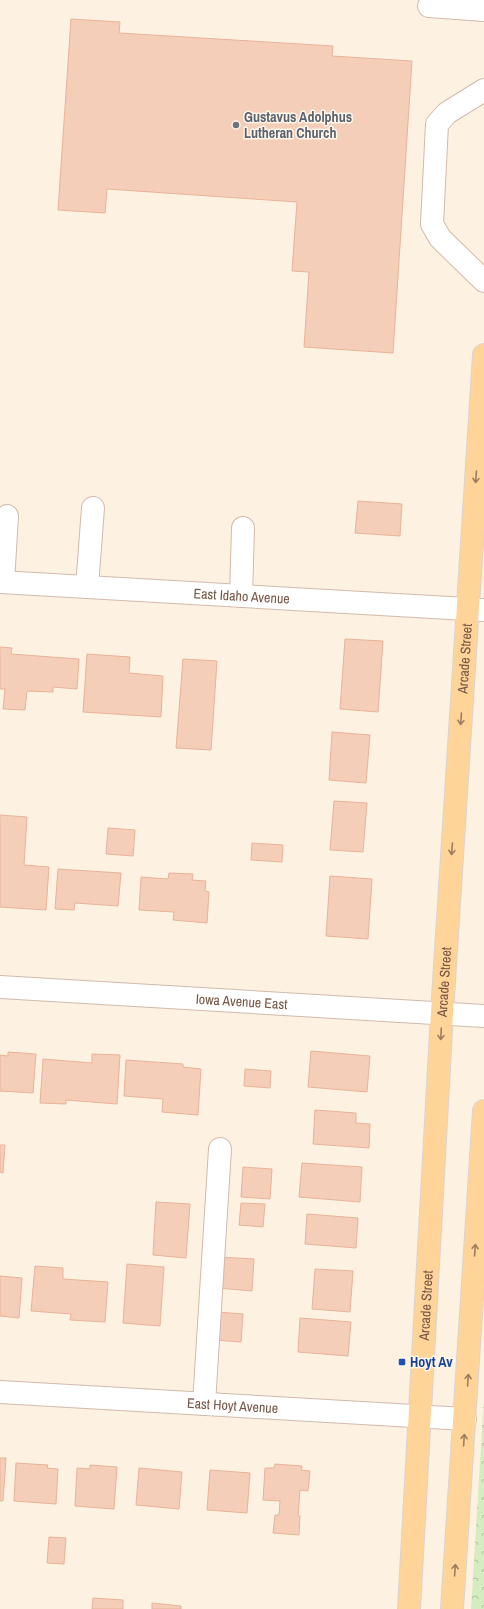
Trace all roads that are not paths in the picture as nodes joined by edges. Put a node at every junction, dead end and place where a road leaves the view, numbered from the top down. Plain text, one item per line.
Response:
1 (429, 6) dead end
2 (484, 10) edge
3 (484, 90) edge
4 (484, 281) edge
5 (484, 355) edge
6 (93, 508) dead end
7 (7, 516) dead end
8 (243, 528) dead end
9 (1, 582) edge
10 (87, 587) junction
11 (241, 596) junction
12 (476, 610) edge
13 (0, 987) edge
14 (442, 1013) junction
15 (484, 1016) edge
16 (484, 1111) edge
17 (220, 1149) dead end
18 (0, 1392) edge
19 (204, 1404) junction
20 (421, 1416) junction
21 (465, 1419) junction
22 (409, 1609) edge
23 (452, 1609) edge

1 - 2 street
3 - 4 street
5 -> 12 main road, Arcade Street
6 - 10 street
7 - 9 street
8 - 11 street
9 - 10 street, East Idaho Avenue
10 - 11 street, East Idaho Avenue
11 - 12 street, East Idaho Avenue
12 -> 14 main road, Arcade Street
13 - 14 street, Iowa Avenue East
14 - 15 street, Iowa Avenue East
14 -> 20 main road, Arcade Street
21 -> 16 main road
17 - 19 street
18 - 19 street, East Hoyt Avenue
19 - 20 street, East Hoyt Avenue
20 - 21 street, East Hoyt Avenue
20 - 22 main road, Arcade Street
23 -> 21 main road

